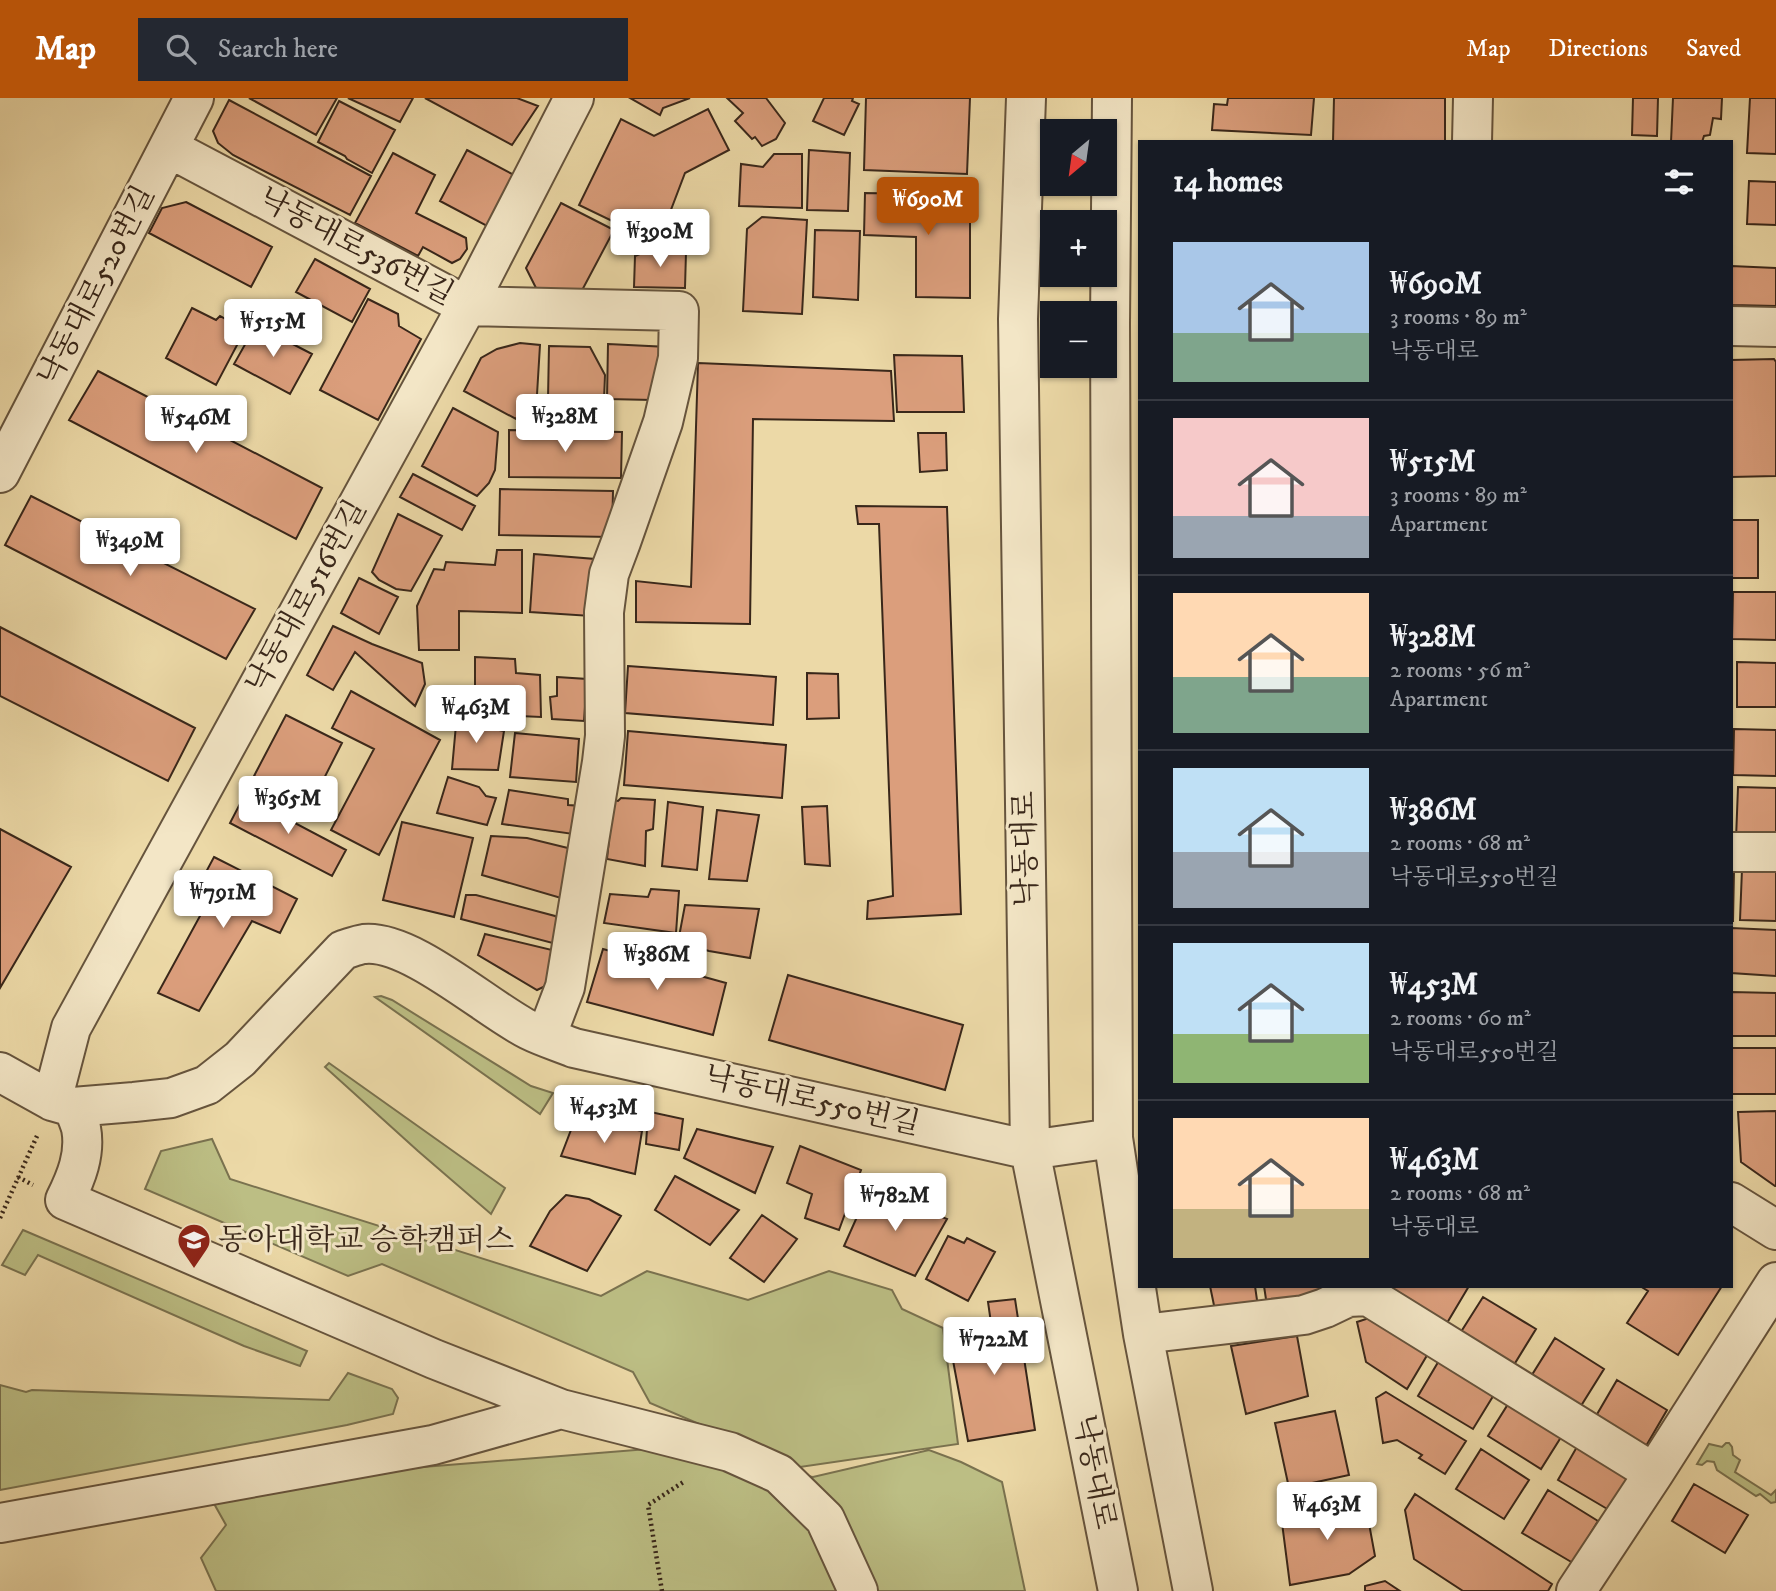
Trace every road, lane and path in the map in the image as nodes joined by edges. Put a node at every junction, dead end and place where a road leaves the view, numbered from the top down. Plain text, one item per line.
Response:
1 (574, 98) edge
2 (1026, 98) edge
3 (1112, 98) edge
4 (1472, 98) edge
5 (187, 100) edge
6 (1472, 140) edge
7 (169, 148) junction
8 (467, 306) junction
9 (1124, 323) edge
10 (1733, 326) edge
11 (1776, 327) edge
12 (0, 473) edge
13 (1733, 852) edge
14 (1776, 852) edge
15 (546, 1037) junction
16 (0, 1072) edge
17 (54, 1113) junction
18 (1126, 1126) edge
19 (1030, 1150) junction
20 (1733, 1203) edge
21 (0, 1218) edge
22 (1776, 1230) edge
23 (1138, 1273) edge
24 (1776, 1282) edge
25 (1139, 1288) edge
26 (1143, 1334) junction
27 (561, 1409) junction
28 (730, 1452) junction
29 (1654, 1472) junction
30 (0, 1523) edge
31 (662, 1591) edge
32 (858, 1591) edge
33 (1118, 1591) edge
34 (1193, 1591) edge
35 (1576, 1591) edge

1 - 8 street, 낙동대로516번길
2 - 19 street, 낙동대로
3 - 9 street
4 - 6 street
5 - 7 street, 낙동대로520번길
7 - 8 street, 낙동대로536번길
7 - 12 street, 낙동대로520번길
8 - 15 street, 낙동대로536번길
8 - 17 street, 낙동대로516번길
9 - 18 street
10 - 11 street
13 - 14 street
15 - 17 street, 낙동대로550번길
15 - 19 street, 낙동대로550번길
16 - 17 street
17 - 21 path
17 - 27 street
18 - 19 street
18 - 23 street
19 - 33 street, 낙동대로
20 - 22 street
24 - 29 street
25 - 26 street
26 - 29 street
26 - 34 street
27 - 28 street
27 - 30 street
28 - 31 path
28 - 32 street
29 - 35 street

